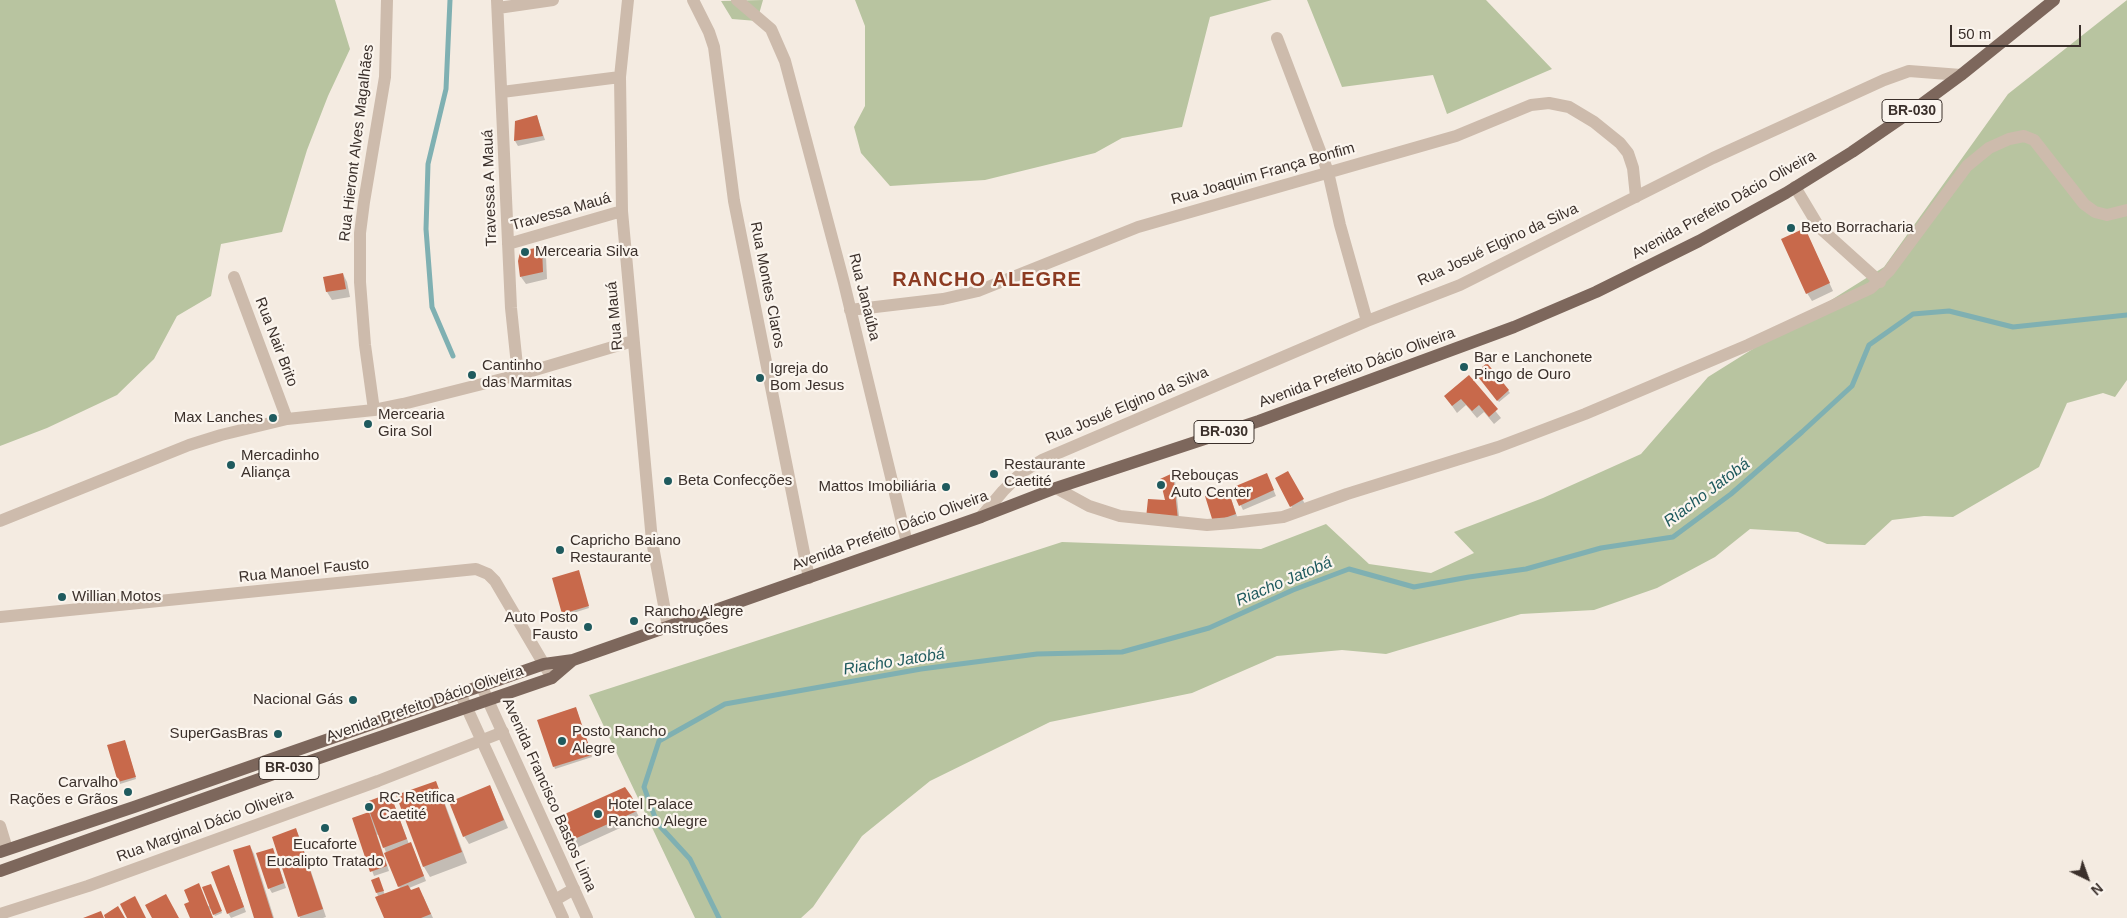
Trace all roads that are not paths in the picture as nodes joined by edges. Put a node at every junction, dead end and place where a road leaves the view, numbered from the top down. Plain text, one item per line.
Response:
1 (387, 0) edge
2 (553, 0) edge
3 (628, 0) edge
4 (693, 0) edge
5 (737, 0) edge
6 (2054, 0) edge
7 (497, 4) edge
8 (1278, 38) dead end
9 (1965, 72) junction
10 (620, 77) junction
11 (502, 92) junction
12 (1328, 172) junction
13 (1795, 187) junction
14 (1636, 196) junction
15 (2127, 210) edge
16 (622, 211) junction
17 (508, 244) junction
18 (234, 277) dead end
19 (1880, 282) junction
20 (850, 310) junction
21 (1367, 321) junction
22 (633, 341) junction
23 (518, 374) junction
24 (374, 410) junction
25 (287, 419) junction
26 (1056, 488) junction
27 (981, 517) junction
28 (0, 521) edge
29 (907, 543) junction
30 (809, 578) junction
31 (0, 617) edge
32 (668, 627) junction
33 (573, 660) junction
34 (544, 664) junction
35 (552, 678) junction
36 (481, 685) junction
37 (460, 693) junction
38 (488, 700) junction
39 (467, 708) junction
40 (503, 732) junction
41 (483, 739) junction
42 (0, 826) edge
43 (4, 850) edge
44 (0, 871) edge
45 (574, 889) junction
46 (555, 900) junction
47 (0, 914) edge
48 (562, 918) edge
49 (587, 918) edge

1 - 24 street, Rua Hieront Alves Magalhães
2 - 7 street
3 - 10 street, Rua Mauá
4 - 30 street, Rua Montes Claros
5 - 20 street, Rua Janaúba
6 - 9 main road, BR-030
7 - 11 street, Travessa A Mauá
8 - 12 street
9 - 13 main road, Avenida Prefeito Dácio Oliveira / BR-030
9 - 14 street, Rua Josué Elgino da Silva
10 - 11 street
10 - 16 street, Rua Mauá
11 - 17 street, Travessa A Mauá
12 - 14 street, Rua Joaquim França Bonfim
12 - 20 street, Rua Joaquim França Bonfim
12 - 21 street
13 - 19 street
13 - 26 main road, Avenida Prefeito Dácio Oliveira / BR-030
14 - 21 street, Rua Josué Elgino da Silva
15 - 19 street
16 - 17 street, Travessa Mauá
16 - 22 street, Rua Mauá
17 - 23 street, Travessa A Mauá
18 - 25 street, Rua Nair Brito
19 - 26 street
20 - 29 street, Rua Janaúba
21 - 27 street, Rua Josué Elgino da Silva
22 - 23 street
22 - 32 street, Rua Mauá
23 - 24 street
24 - 25 street
25 - 28 street
26 - 27 main road, Avenida Prefeito Dácio Oliveira / BR-030
27 - 29 main road, Avenida Prefeito Dácio Oliveira / BR-030
29 - 30 main road, Avenida Prefeito Dácio Oliveira / BR-030
30 - 32 main road, Avenida Prefeito Dácio Oliveira / BR-030
31 - 34 street, Rua Manoel Fausto
32 - 33 main road, Avenida Prefeito Dácio Oliveira / BR-030
33 - 34 main road, Avenida Prefeito Dácio Oliveira / BR-030
33 - 35 main road, Avenida Prefeito Dácio Oliveira / BR-030
34 - 35 street, Rua Manoel Fausto
34 - 36 main road, Avenida Prefeito Dácio Oliveira / BR-030
35 - 38 main road, Avenida Prefeito Dácio Oliveira / BR-030
36 - 37 main road, Avenida Prefeito Dácio Oliveira / BR-030
36 - 38 street, Avenida Francisco Bastos Lima
37 - 39 street
37 - 43 main road, Avenida Prefeito Dácio Oliveira / BR-030
38 - 39 main road, Avenida Prefeito Dácio Oliveira / BR-030
38 - 40 street, Avenida Francisco Bastos Lima
39 - 41 street
39 - 44 main road, Avenida Prefeito Dácio Oliveira / BR-030
40 - 41 street, Rua Marginal Dácio Oliveira
40 - 45 street, Avenida Francisco Bastos Lima
41 - 46 street
41 - 47 street, Rua Marginal Dácio Oliveira
42 - 43 street
45 - 46 street
45 - 49 street, Avenida Francisco Bastos Lima
46 - 48 street

